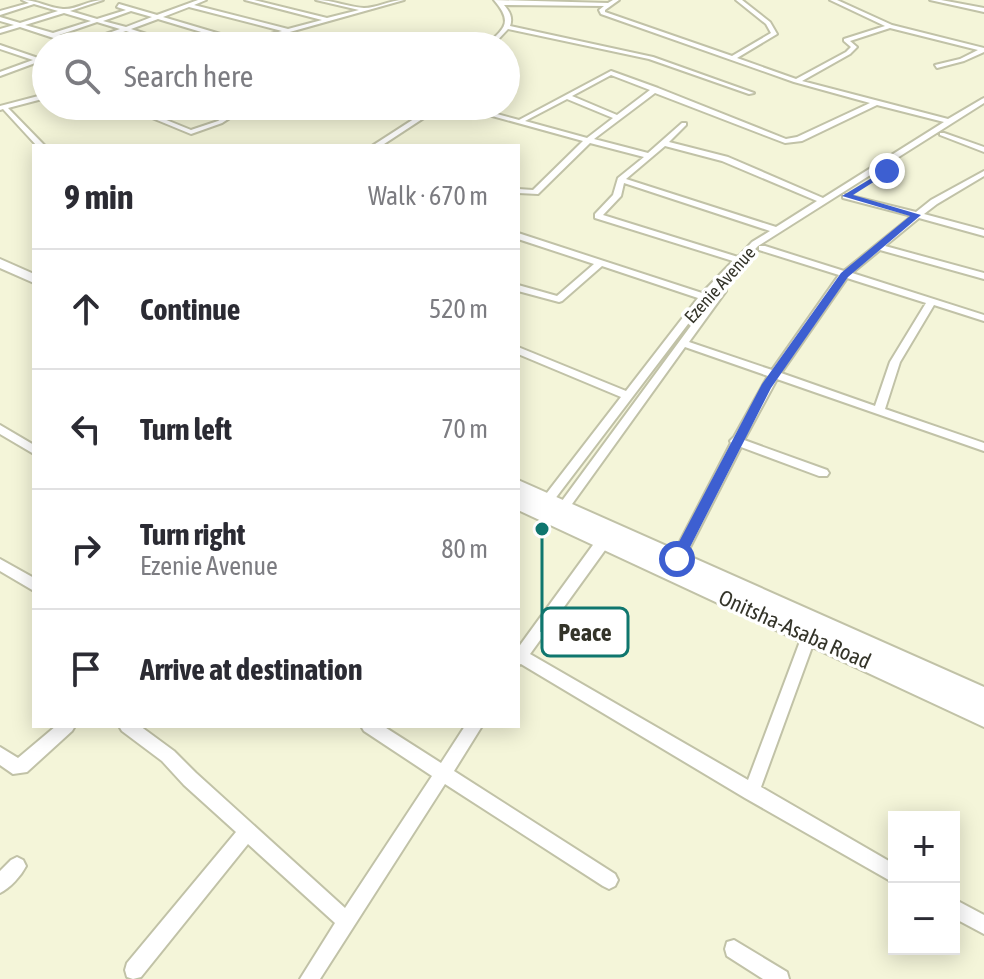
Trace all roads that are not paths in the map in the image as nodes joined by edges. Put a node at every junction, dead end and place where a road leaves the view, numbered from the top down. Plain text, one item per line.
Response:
1 (100, 0) edge
2 (203, 0) edge
3 (248, 0) edge
4 (319, 0) edge
5 (401, 0) edge
6 (739, 0) edge
7 (833, 0) edge
8 (933, 0) edge
9 (28, 2) edge
10 (498, 2) edge
11 (613, 2) edge
12 (188, 5) junction
13 (119, 6) dead end
14 (130, 10) junction
15 (365, 10) junction
16 (984, 10) edge
17 (58, 12) junction
18 (0, 16) edge
19 (155, 18) junction
20 (93, 20) junction
21 (328, 20) junction
22 (19, 25) junction
23 (890, 26) junction
24 (509, 28) junction
25 (126, 29) junction
26 (0, 31) edge
27 (288, 31) junction
28 (43, 32) edge
29 (61, 32) edge
30 (118, 32) edge
31 (136, 32) edge
32 (205, 32) edge
33 (284, 32) edge
34 (504, 32) edge
35 (2, 50) edge
36 (984, 50) edge
37 (643, 56) junction
38 (32, 57) edge
39 (734, 57) junction
40 (632, 61) dead end
41 (32, 64) edge
42 (937, 66) dead end
43 (621, 67) dead end
44 (611, 73) junction
45 (0, 74) edge
46 (796, 81) junction
47 (656, 89) junction
48 (751, 93) dead end
49 (566, 96) junction
50 (32, 100) edge
51 (875, 103) junction
52 (984, 103) edge
53 (2, 108) edge
54 (618, 118) junction
55 (161, 120) edge
56 (223, 120) edge
57 (417, 120) edge
58 (517, 120) edge
59 (521, 121) junction
60 (950, 122) junction
61 (684, 124) dead end
62 (942, 134) junction
63 (587, 141) junction
64 (664, 143) junction
65 (39, 144) edge
66 (379, 144) edge
67 (984, 150) edge
68 (649, 156) junction
69 (984, 173) edge
70 (621, 180) junction
71 (859, 184) junction
72 (520, 191) edge
73 (846, 196) junction
74 (823, 201) junction
75 (917, 215) junction
76 (775, 230) junction
77 (984, 233) edge
78 (520, 237) edge
79 (878, 247) junction
80 (762, 248) junction
81 (0, 251) edge
82 (738, 260) junction
83 (0, 263) edge
84 (600, 263) junction
85 (32, 265) edge
86 (844, 275) junction
87 (984, 276) edge
88 (32, 278) edge
89 (520, 288) edge
90 (704, 297) junction
91 (931, 302) junction
92 (984, 318) edge
93 (682, 343) junction
94 (520, 351) edge
95 (776, 375) junction
96 (627, 395) junction
97 (879, 411) junction
98 (0, 429) edge
99 (736, 441) junction
100 (984, 447) edge
101 (32, 449) edge
102 (823, 473) dead end
103 (520, 488) edge
104 (520, 503) edge
105 (555, 504) junction
106 (603, 542) junction
107 (677, 559) junction
108 (0, 564) edge
109 (32, 584) edge
110 (809, 636) junction
111 (520, 657) edge
112 (520, 659) edge
113 (984, 698) edge
114 (984, 716) edge
115 (65, 728) edge
116 (134, 728) edge
117 (372, 728) edge
118 (473, 728) edge
119 (0, 755) edge
120 (443, 772) junction
121 (751, 792) junction
122 (248, 831) junction
123 (17, 866) dead end
124 (888, 871) edge
125 (609, 880) dead end
126 (0, 884) edge
127 (960, 911) edge
128 (347, 922) junction
129 (984, 925) edge
130 (734, 949) dead end
131 (134, 970) dead end
132 (309, 979) edge
133 (780, 979) edge

1 - 17 street
2 - 12 street
3 - 21 street
4 - 15 street
5 - 15 street
6 - 39 street
7 - 23 street
8 - 16 street
9 - 17 street
9 - 18 street
10 - 11 street
10 - 24 street
11 - 39 street
12 - 19 street
12 - 27 street
13 - 14 street
14 - 19 street
14 - 20 street
15 - 21 street
17 - 20 street
17 - 22 street
18 - 22 street
19 - 25 street
19 - 32 street
20 - 25 street
20 - 29 street
21 - 27 street
22 - 26 street
22 - 28 street
23 - 36 street
23 - 46 street
24 - 34 street
24 - 37 street
25 - 30 street
25 - 31 street
27 - 33 street
35 - 38 street
36 - 42 street
37 - 40 street
37 - 48 street
39 - 46 street
41 - 45 street
43 - 44 street
44 - 47 street
44 - 49 street
46 - 51 street
47 - 51 street
47 - 54 street
49 - 54 street
49 - 59 street
50 - 53 street
51 - 60 street
52 - 60 street, Ezenie Avenue
52 - 62 street, Ezenie Avenue
53 - 65 street
54 - 63 street
55 - 56 street
57 - 66 street
58 - 59 street
59 - 63 street
60 - 71 street, Ezenie Avenue
61 - 64 street
62 - 67 street
62 - 71 street, Ezenie Avenue
63 - 68 street
63 - 72 street
64 - 68 street
64 - 74 street
68 - 70 street
69 - 75 street
70 - 76 street
70 - 82 street
71 - 73 street, Ezenie Avenue
71 - 74 street, Ezenie Avenue
73 - 75 street
73 - 80 street, Ezenie Avenue
74 - 76 street, Ezenie Avenue
75 - 77 street
75 - 79 street
76 - 82 street, Ezenie Avenue
78 - 84 street
79 - 86 street
79 - 87 street
80 - 86 street
80 - 93 street, Ezenie Avenue
81 - 85 highway
82 - 90 street, Ezenie Avenue
83 - 88 highway
84 - 89 street
84 - 90 street
86 - 91 street
86 - 95 street
90 - 96 street, Ezenie Avenue
91 - 92 street
91 - 97 street
93 - 95 street
93 - 105 street, Ezenie Avenue
94 - 96 street
95 - 97 street
95 - 99 street
96 - 105 street, Ezenie Avenue
97 - 100 street
98 - 101 street
99 - 102 street
99 - 107 street
103 - 105 highway
104 - 106 highway, Onitsha-Asaba Road
105 - 107 highway
106 - 110 highway, Onitsha-Asaba Road
106 - 111 street
107 - 113 highway
108 - 109 street
110 - 114 highway, Onitsha-Asaba Road
110 - 121 street
112 - 121 street
115 - 119 street
116 - 122 street
117 - 120 street
118 - 120 street
120 - 125 street
120 - 128 street
121 - 124 street
122 - 128 street
122 - 131 street
123 - 126 street
127 - 129 street
128 - 132 street
130 - 133 street

